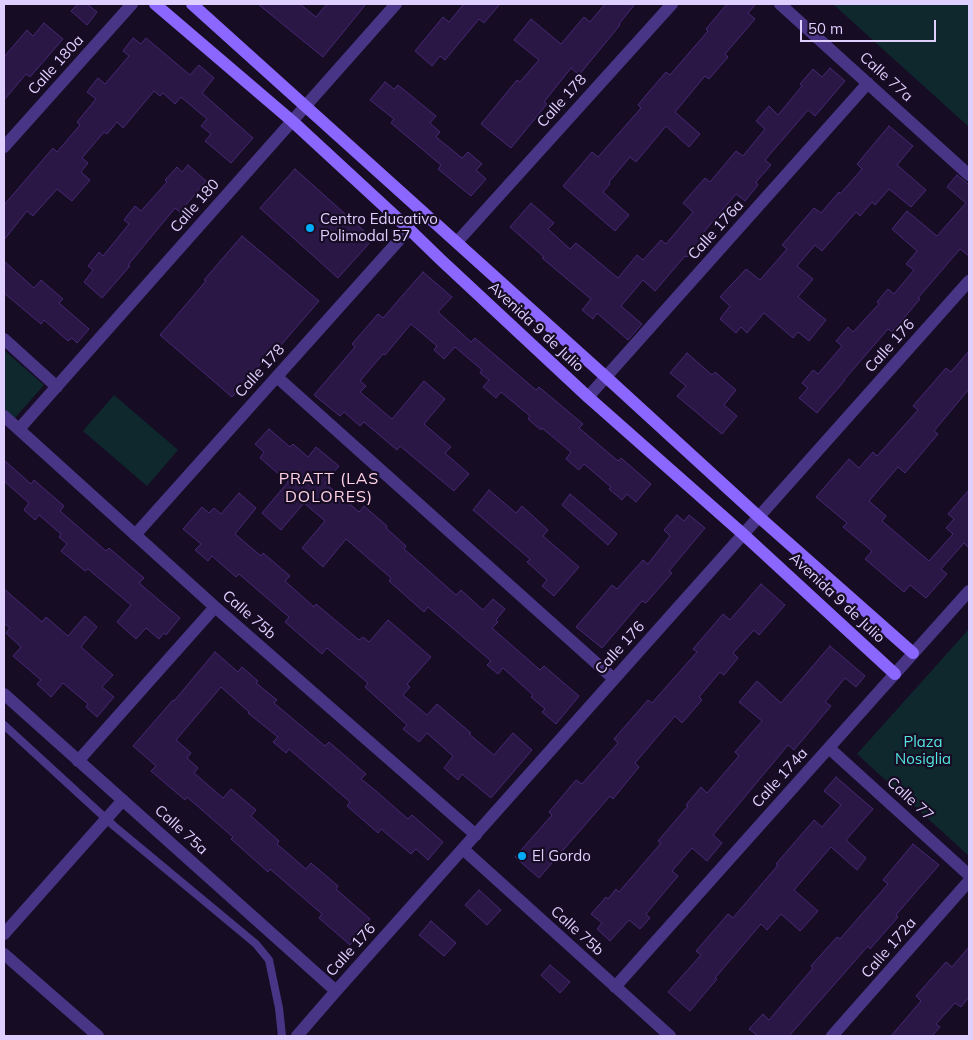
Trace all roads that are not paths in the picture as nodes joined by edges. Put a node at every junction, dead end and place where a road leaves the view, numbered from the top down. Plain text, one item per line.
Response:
1 (132, 4) edge
2 (155, 4) edge
3 (192, 4) edge
4 (396, 4) edge
5 (672, 4) edge
6 (780, 4) edge
7 (868, 83) junction
8 (306, 106) junction
9 (292, 121) junction
10 (4, 147) edge
11 (969, 175) edge
12 (409, 228) junction
13 (457, 242) junction
14 (969, 282) edge
15 (4, 339) edge
16 (277, 377) junction
17 (606, 377) junction
18 (57, 387) junction
19 (588, 397) junction
20 (4, 416) edge
21 (19, 430) junction
22 (759, 517) junction
23 (743, 534) junction
24 (135, 535) junction
25 (969, 591) edge
26 (215, 607) junction
27 (914, 653) junction
28 (895, 674) junction
29 (614, 679) junction
30 (4, 694) edge
31 (4, 725) edge
32 (829, 748) junction
33 (78, 761) junction
34 (122, 800) junction
35 (107, 818) junction
36 (476, 835) junction
37 (463, 849) junction
38 (969, 875) edge
39 (969, 881) edge
40 (4, 934) edge
41 (4, 954) edge
42 (615, 988) junction
43 (336, 991) junction
44 (98, 1036) edge
45 (282, 1036) edge
46 (297, 1036) edge
47 (670, 1036) edge
48 (832, 1036) edge

1 - 10 street, Calle 180a
2 - 9 main road, Avenida 9 de Julio
3 - 8 main road, Avenida 9 de Julio
4 - 8 street, Calle 180
5 - 13 street, Calle 178
6 - 7 street, Calle 77a
7 - 11 street, Calle 77a
7 - 17 street, Calle 176a
8 - 9 street, Calle 180
8 - 13 main road, Avenida 9 de Julio
9 - 12 main road, Avenida 9 de Julio
9 - 18 street, Calle 180
12 - 16 street, Calle 178
12 - 19 main road, Avenida 9 de Julio
13 - 17 main road, Avenida 9 de Julio
14 - 22 street, Calle 176
15 - 18 street
16 - 24 street, Calle 178
16 - 29 street
17 - 19 street, Calle 176a
17 - 22 main road, Avenida 9 de Julio
18 - 21 street, Calle 180
19 - 23 main road, Avenida 9 de Julio
20 - 21 street, Calle 75b
21 - 24 street, Calle 75b
22 - 23 street, Calle 176
22 - 27 main road, Avenida 9 de Julio
23 - 28 main road, Avenida 9 de Julio
23 - 29 street, Calle 176
24 - 26 street, Calle 75b
25 - 27 street, Calle 174a
26 - 33 street
26 - 36 street, Calle 75b
27 - 28 street, Calle 174a
28 - 32 street, Calle 174a
29 - 36 street, Calle 176
30 - 33 street, Calle 75a
31 - 35 lane
32 - 38 street, Calle 77
32 - 42 street, Calle 174a
33 - 34 street, Calle 75a
34 - 35 street
34 - 43 street, Calle 75a
35 - 40 street
35 - 45 lane
36 - 37 street, Calle 176
37 - 42 street, Calle 75b
37 - 43 street, Calle 176
39 - 48 street, Calle 172a
41 - 44 street
42 - 47 street, Calle 75b
43 - 46 street, Calle 176

